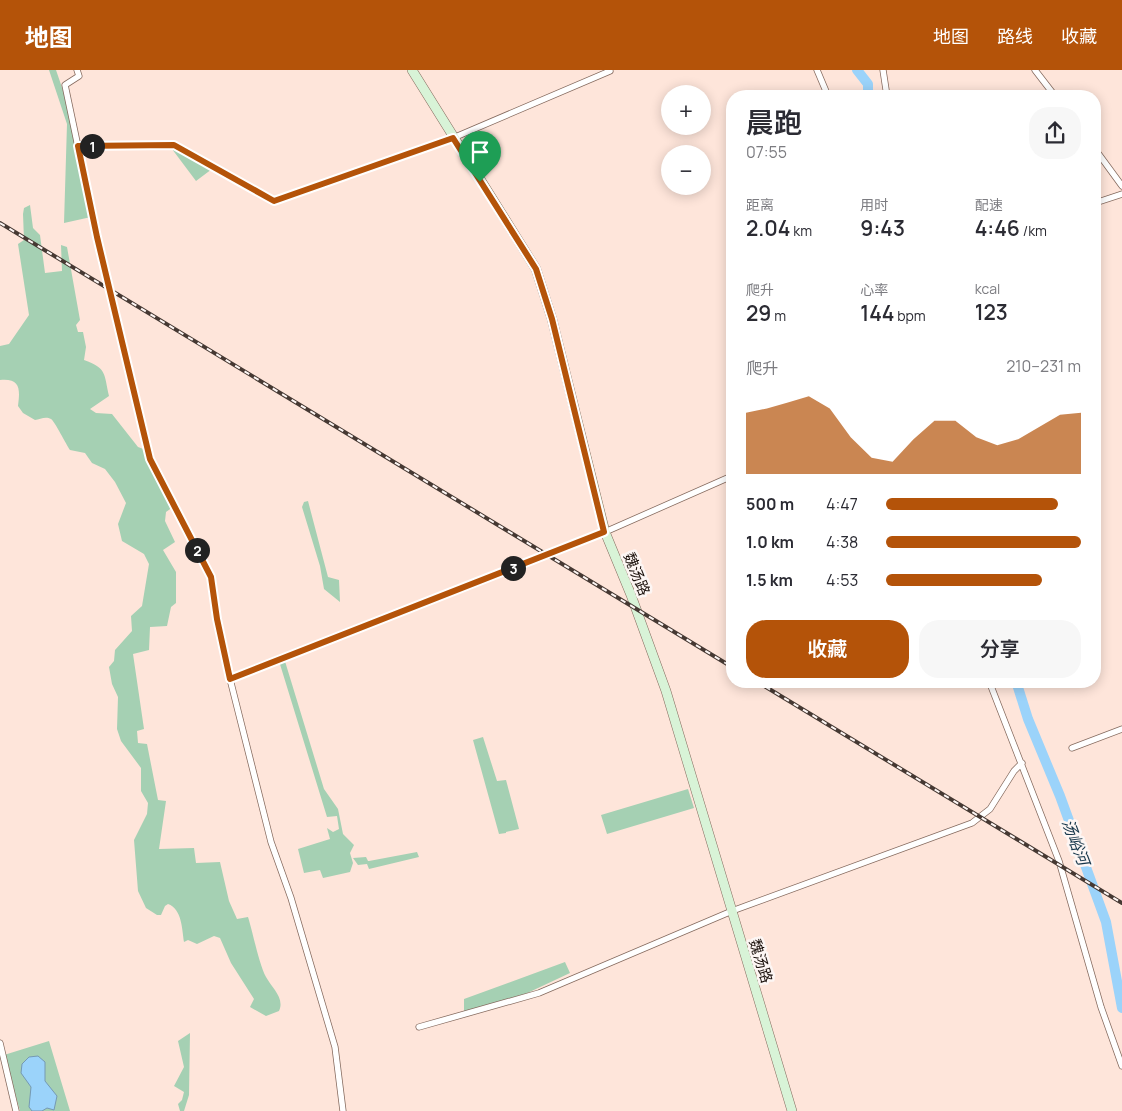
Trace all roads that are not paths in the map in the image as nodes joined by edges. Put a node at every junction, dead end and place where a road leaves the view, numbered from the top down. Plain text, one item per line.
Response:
1 (77, 70) edge
2 (412, 70) edge
3 (817, 70) edge
4 (883, 70) edge
5 (1034, 70) edge
6 (610, 71) dead end
7 (825, 90) edge
8 (887, 90) edge
9 (1050, 90) edge
10 (453, 138) junction
11 (78, 146) junction
12 (1101, 157) edge
13 (1122, 186) edge
14 (1122, 194) edge
15 (1101, 201) edge
16 (726, 479) edge
17 (604, 532) junction
18 (230, 679) junction
19 (992, 688) edge
20 (1122, 728) edge
21 (1072, 748) dead end
22 (1022, 763) junction
23 (732, 911) junction
24 (419, 1027) dead end
25 (0, 1043) edge
26 (1122, 1066) edge
27 (16, 1111) edge
28 (343, 1111) edge
29 (792, 1111) edge

1 - 11 street
2 - 10 street, 魏汤路
3 - 7 street
4 - 8 street
5 - 9 street
6 - 10 street
10 - 11 street
10 - 17 street, 魏汤路
11 - 18 street
12 - 13 street
14 - 15 street
16 - 17 street
17 - 18 street
17 - 23 street, 魏汤路
18 - 28 street
19 - 22 street
20 - 21 street
22 - 23 street
22 - 26 street
23 - 24 street
23 - 29 street, 魏汤路
25 - 27 street

